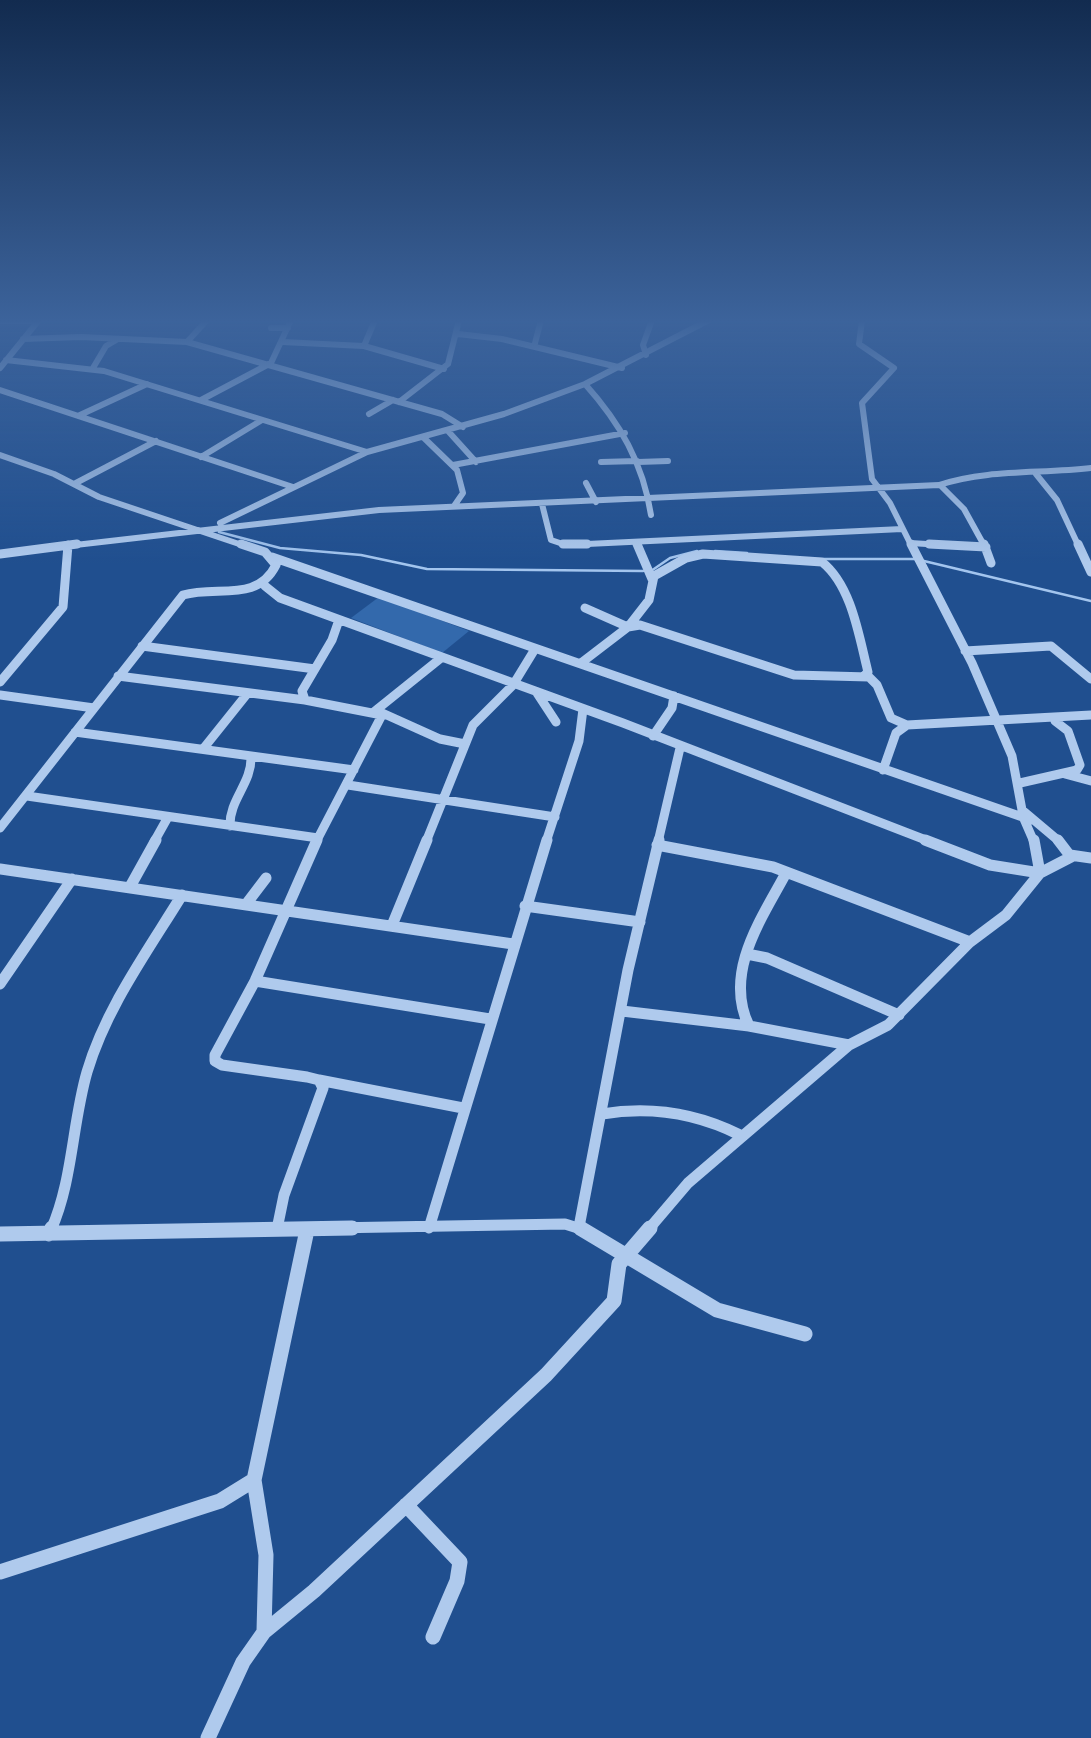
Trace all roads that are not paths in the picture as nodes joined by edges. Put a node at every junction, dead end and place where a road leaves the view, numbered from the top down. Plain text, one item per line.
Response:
1 (36, 401) edge
2 (110, 401) edge
3 (203, 401) edge
4 (396, 401) joint
5 (536, 401) edge
6 (602, 401) edge
7 (864, 401) edge
8 (369, 414) dead end
9 (80, 415) junction
10 (262, 420) junction
11 (463, 427) junction
12 (448, 431) junction
13 (624, 433) junction
14 (424, 438) junction
15 (156, 440) junction
16 (367, 452) junction
17 (0, 455) edge
18 (201, 456) junction
19 (668, 460) dead end
20 (476, 462) junction
21 (601, 462) dead end
22 (637, 462) junction
23 (453, 466) junction
24 (1091, 468) edge
25 (1036, 474) junction
26 (586, 483) dead end
27 (74, 484) junction
28 (939, 485) junction
29 (294, 487) junction
30 (879, 488) junction
31 (649, 499) junction
32 (596, 502) junction
33 (542, 504) junction
34 (454, 506) junction
35 (651, 515) dead end
36 (173, 521) junction
37 (215, 526) junction
38 (195, 529) junction
39 (902, 529) junction
40 (910, 543) junction
41 (637, 544) junction
42 (68, 546) junction
43 (986, 547) junction
44 (0, 551) edge
45 (272, 557) junction
46 (991, 563) dead end
47 (1091, 572) edge
48 (652, 579) junction
49 (265, 586) junction
50 (586, 608) dead end
51 (340, 620) junction
52 (628, 626) junction
53 (142, 646) junction
54 (535, 649) junction
55 (965, 650) junction
56 (442, 658) junction
57 (0, 660) edge
58 (15, 663) junction
59 (581, 663) junction
60 (315, 669) junction
61 (118, 676) junction
62 (864, 676) junction
63 (1091, 679) edge
64 (0, 682) edge
65 (513, 685) junction
66 (247, 694) junction
67 (537, 694) junction
68 (0, 695) edge
69 (304, 695) junction
70 (674, 696) junction
71 (94, 708) junction
72 (583, 709) junction
73 (378, 712) junction
74 (1091, 715) edge
75 (1054, 720) junction
76 (556, 722) dead end
77 (995, 722) junction
78 (907, 725) junction
79 (75, 732) junction
80 (653, 736) junction
81 (464, 744) junction
82 (680, 748) junction
83 (203, 749) junction
84 (251, 757) junction
85 (354, 770) junction
86 (883, 770) junction
87 (1064, 773) junction
88 (1091, 781) edge
89 (1020, 782) junction
90 (348, 785) junction
91 (27, 796) junction
92 (445, 799) junction
93 (1020, 803) junction
94 (1004, 811) junction
95 (168, 816) junction
96 (555, 817) junction
97 (1030, 820) junction
98 (1, 826) edge
99 (230, 826) junction
100 (318, 838) junction
101 (657, 845) junction
102 (1070, 855) junction
103 (1091, 858) edge
104 (0, 870) edge
105 (786, 873) junction
106 (1040, 874) junction
107 (266, 878) dead end
108 (72, 879) junction
109 (131, 886) junction
110 (182, 895) junction
111 (248, 903) junction
112 (526, 906) junction
113 (286, 908) junction
114 (640, 922) junction
115 (393, 924) junction
116 (970, 942) junction
117 (512, 944) junction
118 (747, 954) junction
119 (255, 981) junction
120 (0, 984) edge
121 (622, 1011) junction
122 (899, 1015) junction
123 (490, 1020) junction
124 (748, 1026) junction
125 (849, 1045) junction
126 (319, 1080) junction
127 (463, 1108) junction
128 (602, 1114) junction
129 (740, 1135) junction
130 (429, 1228) junction
131 (580, 1228) junction
132 (278, 1229) junction
133 (307, 1230) junction
134 (0, 1234) edge
135 (49, 1234) junction
136 (627, 1255) junction
137 (805, 1334) dead end
138 (254, 1480) junction
139 (406, 1505) junction
140 (0, 1572) edge
141 (264, 1632) junction
142 (432, 1636) dead end
143 (208, 1738) edge

1 - 9 street
2 - 9 street
3 - 10 street
4 - 8 street
4 - 11 street
5 - 11 street
6 - 13 street
7 - 30 street
9 - 15 street
10 - 16 street
10 - 18 street
11 - 12 street
12 - 14 street
12 - 20 street
13 - 20 street
13 - 22 street
14 - 16 street
14 - 23 street
15 - 18 street
15 - 27 street
16 - 29 street
17 - 27 street
18 - 29 street
19 - 22 street
20 - 23 street
21 - 22 street
22 - 31 street
23 - 34 street
24 - 25 street
25 - 28 street
25 - 47 street
26 - 32 street
27 - 36 street
28 - 30 street
28 - 43 street
29 - 37 street
30 - 31 street
30 - 39 street
31 - 32 street
31 - 35 street
32 - 33 street
33 - 34 street
33 - 41 street
34 - 37 street
36 - 38 street
36 - 44 street
37 - 38 street
38 - 42 street
38 - 45 street
39 - 40 street
39 - 41 street
40 - 43 street
40 - 55 street
41 - 48 street
42 - 44 street
42 - 58 street
43 - 46 street
45 - 49 street
45 - 54 street
48 - 52 street
48 - 62 street
49 - 51 street
49 - 53 street
50 - 52 street
51 - 56 street
51 - 60 street
52 - 59 street
52 - 62 street
53 - 60 street
53 - 61 street
54 - 59 street
54 - 65 street
55 - 63 street
55 - 77 street
56 - 65 street
56 - 73 street
57 - 58 street
58 - 64 street
59 - 70 street
60 - 69 street
61 - 66 street
61 - 71 street
62 - 78 street
65 - 67 street
65 - 81 street
66 - 69 street
66 - 83 street
67 - 72 street
67 - 76 street
68 - 71 street
69 - 73 street
70 - 80 street
70 - 86 street
71 - 79 street
72 - 80 street
72 - 96 street
73 - 81 street
73 - 85 street
74 - 75 street
75 - 77 street
75 - 87 street
77 - 78 street
77 - 89 street
78 - 86 street
79 - 83 street
79 - 91 street
80 - 82 street
81 - 92 street
82 - 101 street
82 - 106 street
83 - 84 street
84 - 85 street
84 - 99 street
85 - 90 street
86 - 94 street
87 - 88 street
87 - 89 street
89 - 93 street
90 - 92 street
90 - 100 street
91 - 95 street
91 - 98 street
92 - 96 street
92 - 115 street
93 - 94 street
93 - 97 street
94 - 97 street
95 - 99 street
95 - 109 street
96 - 112 street
97 - 102 street
97 - 106 street
99 - 100 street
100 - 113 street
101 - 105 street
101 - 114 street
102 - 103 street
102 - 106 street
104 - 108 street
105 - 116 street
105 - 118 street
106 - 116 street
107 - 111 street
108 - 109 street
108 - 120 street
109 - 110 street
110 - 111 street
110 - 135 street
111 - 113 street
112 - 114 street
112 - 117 street
113 - 115 street
113 - 119 street
114 - 121 street
115 - 117 street
116 - 122 street
117 - 123 street
118 - 122 street
118 - 124 street
119 - 123 street
119 - 126 street
121 - 124 street
121 - 128 street
122 - 125 street
123 - 127 street
124 - 125 street
125 - 129 street
126 - 127 street
126 - 132 street
127 - 130 street
128 - 129 street
128 - 131 street
129 - 136 street
130 - 131 street
130 - 133 street
131 - 136 street
132 - 133 street
132 - 135 street
133 - 138 street
134 - 135 street
136 - 137 street
136 - 139 street
138 - 140 street
138 - 141 street
139 - 141 street
139 - 142 street
141 - 143 street

